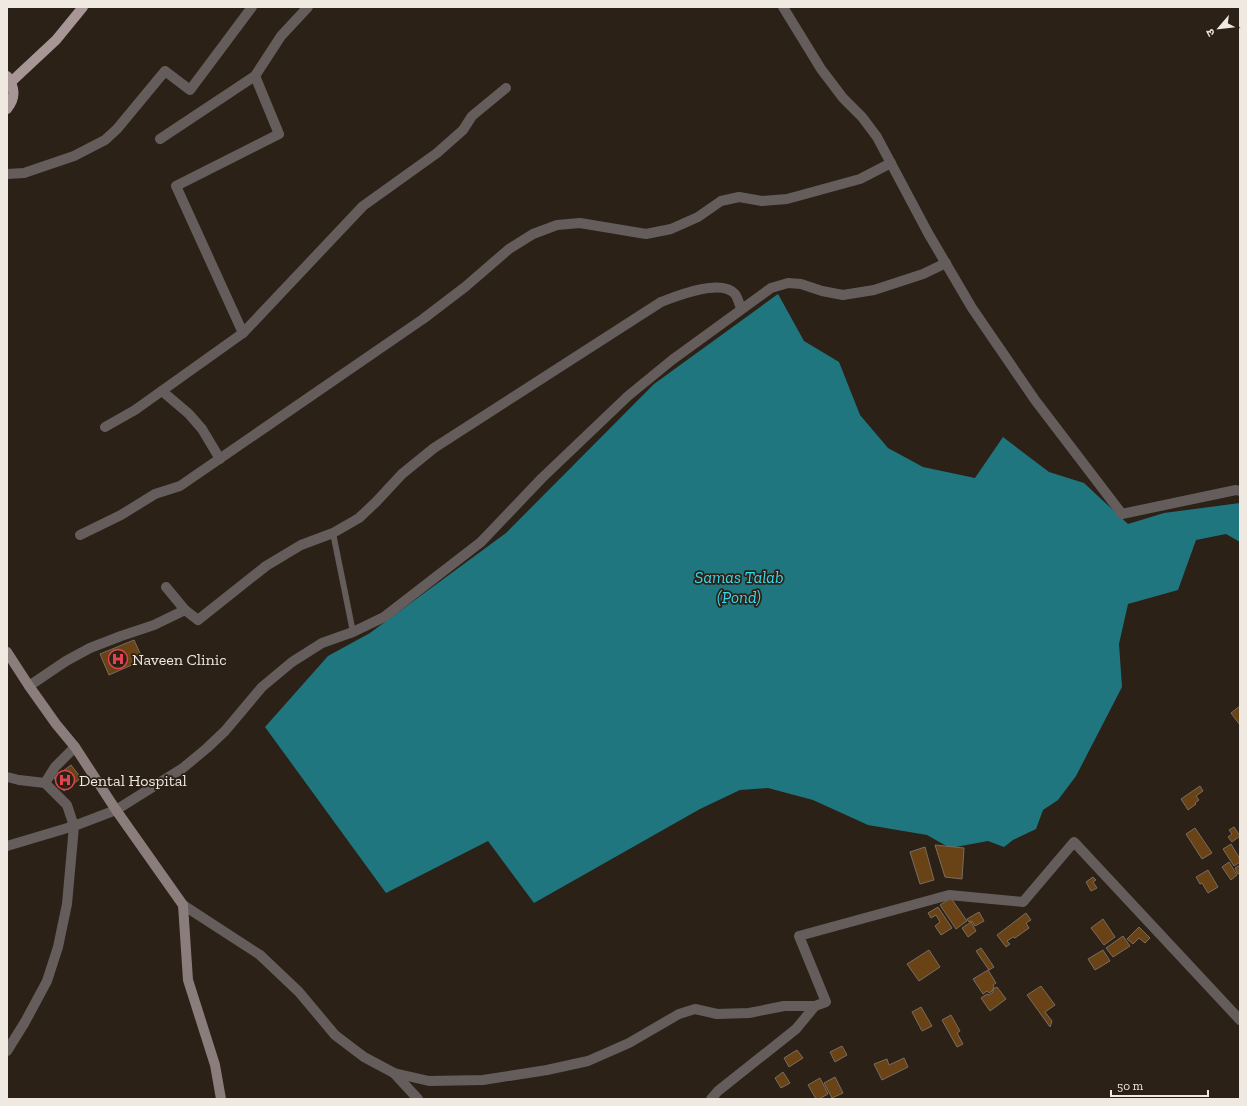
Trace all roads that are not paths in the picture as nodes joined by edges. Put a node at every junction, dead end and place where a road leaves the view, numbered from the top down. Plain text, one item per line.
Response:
1 (83, 7) edge
2 (252, 7) edge
3 (308, 7) edge
4 (783, 7) edge
5 (255, 76) junction
6 (9, 79) edge
7 (506, 88) dead end
8 (7, 109) edge
9 (160, 139) dead end
10 (891, 163) junction
11 (7, 174) edge
12 (946, 263) junction
13 (741, 308) junction
14 (243, 333) junction
15 (162, 391) junction
16 (105, 427) dead end
17 (220, 459) junction
18 (1240, 490) edge
19 (333, 533) junction
20 (80, 535) dead end
21 (166, 587) dead end
22 (185, 610) junction
23 (353, 632) junction
24 (7, 652) edge
25 (29, 686) junction
26 (75, 747) junction
27 (7, 777) edge
28 (45, 783) junction
29 (116, 810) junction
30 (74, 826) junction
31 (7, 846) edge
32 (183, 905) junction
33 (815, 1006) junction
34 (1240, 1020) edge
35 (7, 1052) edge
36 (394, 1073) junction
37 (221, 1099) edge
38 (418, 1099) edge
39 (710, 1099) edge

1 - 6 main road
2 - 11 street
3 - 5 street
4 - 10 street
5 - 9 street
5 - 14 street
6 - 8 main road
7 - 14 street
10 - 12 street
10 - 17 street
12 - 13 street
12 - 18 street
13 - 19 street
13 - 23 street
14 - 15 street
15 - 16 street
15 - 17 street
17 - 20 street
19 - 22 street
19 - 23 lane
21 - 22 street
22 - 25 street
23 - 29 street
24 - 25 street
25 - 26 street
26 - 28 street
26 - 29 street
27 - 28 street
28 - 30 street
29 - 30 street
29 - 32 street
30 - 31 street
30 - 35 street
32 - 36 street
32 - 37 street
33 - 34 street
33 - 36 street
33 - 39 street
36 - 38 street

